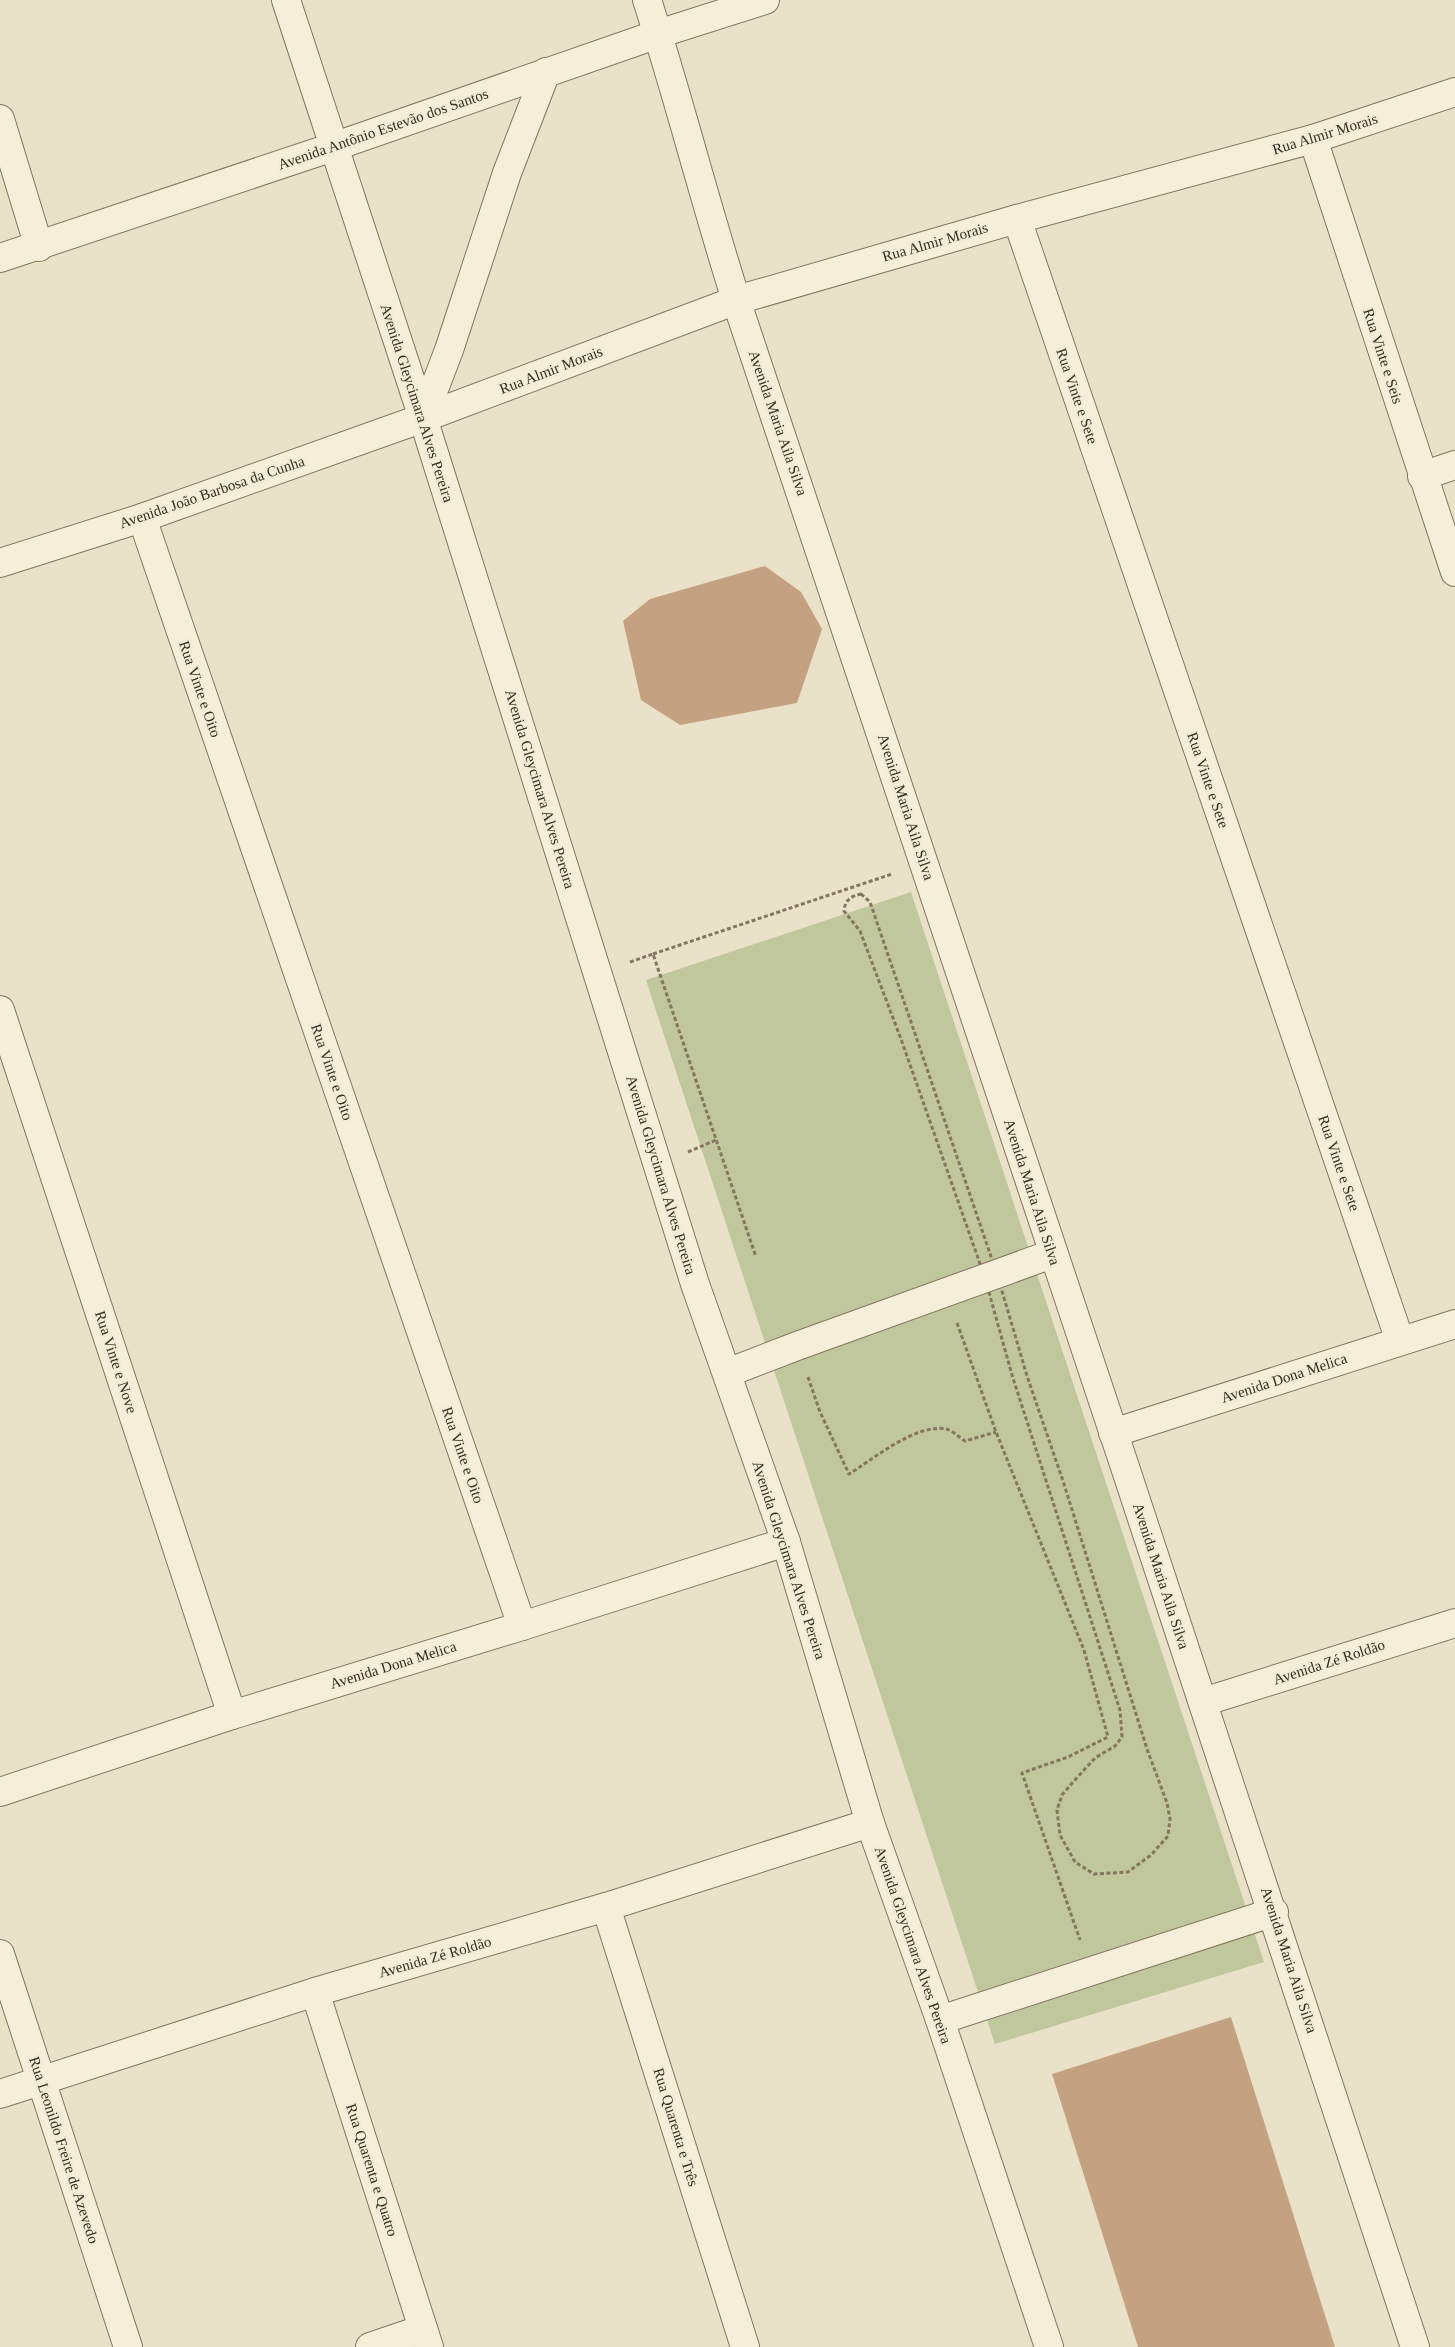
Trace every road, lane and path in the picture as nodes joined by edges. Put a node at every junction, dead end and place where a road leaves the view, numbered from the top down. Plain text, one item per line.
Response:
1 (286, 0) edge
2 (647, 0) edge
3 (765, 0) edge
4 (658, 34) junction
5 (546, 72) junction
6 (1455, 92) edge
7 (0, 119) edge
8 (1313, 139) junction
9 (333, 147) junction
10 (1017, 219) junction
11 (39, 246) junction
12 (0, 258) edge
13 (736, 300) junction
14 (423, 418) junction
15 (1455, 465) edge
16 (1422, 476) junction
17 (142, 518) junction
18 (0, 563) edge
19 (1455, 572) edge
20 (925, 863) junction
21 (653, 954) junction
22 (598, 973) junction
23 (0, 1010) edge
24 (1052, 1254) junction
25 (756, 1256) dead end
26 (991, 1276) junction
27 (946, 1293) junction
28 (1455, 1324) edge
29 (1400, 1341) junction
30 (797, 1346) junction
31 (727, 1373) junction
32 (996, 1432) junction
33 (1114, 1433) junction
34 (786, 1542) junction
35 (1455, 1622) edge
36 (522, 1626) junction
37 (1203, 1702) junction
38 (232, 1715) junction
39 (0, 1792) edge
40 (870, 1823) junction
41 (606, 1907) junction
42 (1274, 1912) junction
43 (0, 1954) edge
44 (1091, 1971) junction
45 (315, 1992) junction
46 (940, 2020) junction
47 (42, 2080) junction
48 (0, 2094) edge
49 (426, 2338) edge
50 (128, 2347) edge
51 (370, 2347) edge
52 (745, 2347) edge
53 (1048, 2347) edge
54 (1415, 2347) edge

1 - 9 street, Avenida Gleycimara Alves Pereira
2 - 4 street, Avenida Maria Aila Silva
3 - 4 street, Avenida Antônio Estevão dos Santos
4 - 5 street, Avenida Antônio Estevão dos Santos
4 - 13 street, Avenida Maria Aila Silva
5 - 9 street, Avenida Antônio Estevão dos Santos
5 - 14 street
6 - 8 street, Rua Almir Morais
7 - 11 street
8 - 10 street, Rua Almir Morais
8 - 16 street, Rua Vinte e Seis
9 - 11 street, Avenida Antônio Estevão dos Santos
9 - 14 street, Avenida Gleycimara Alves Pereira
10 - 13 street, Rua Almir Morais
10 - 29 street, Rua Vinte e Sete
11 - 12 street, Avenida Antônio Estevão dos Santos
13 - 14 street, Rua Almir Morais
13 - 20 street, Avenida Maria Aila Silva
14 - 17 street, Avenida João Barbosa da Cunha
14 - 22 street, Avenida Gleycimara Alves Pereira
15 - 16 street
16 - 19 street, Rua Vinte e Seis
17 - 18 street, Avenida João Barbosa da Cunha
17 - 36 street, Rua Vinte e Oito
20 - 21 path
20 - 24 street, Avenida Maria Aila Silva
21 - 22 path
21 - 25 path
22 - 31 street, Avenida Gleycimara Alves Pereira
23 - 38 street, Rua Vinte e Nove
24 - 26 street
24 - 33 street, Avenida Maria Aila Silva
26 - 26 path
26 - 26 path
26 - 27 street
27 - 30 street
27 - 32 path
28 - 29 street, Avenida Dona Melica
29 - 33 street, Avenida Dona Melica
30 - 31 street
30 - 32 path
31 - 34 street, Avenida Gleycimara Alves Pereira
32 - 44 path
33 - 37 street, Avenida Maria Aila Silva
34 - 36 street, Avenida Dona Melica
34 - 40 street, Avenida Gleycimara Alves Pereira
35 - 37 street, Avenida Zé Roldão
36 - 38 street, Avenida Dona Melica
37 - 42 street, Avenida Maria Aila Silva
38 - 39 street, Avenida Dona Melica
40 - 41 street, Avenida Zé Roldão
40 - 46 street, Avenida Gleycimara Alves Pereira
41 - 45 street, Avenida Zé Roldão
41 - 52 street, Rua Quarenta e Três
42 - 44 street
42 - 54 street, Avenida Maria Aila Silva
43 - 47 street, Rua Leonildo Freire de Azevedo
44 - 46 street
45 - 47 street, Avenida Zé Roldão
45 - 49 street, Rua Quarenta e Quatro
46 - 53 street, Avenida Gleycimara Alves Pereira
47 - 48 street, Avenida Zé Roldão
47 - 50 street, Rua Leonildo Freire de Azevedo
49 - 51 street

